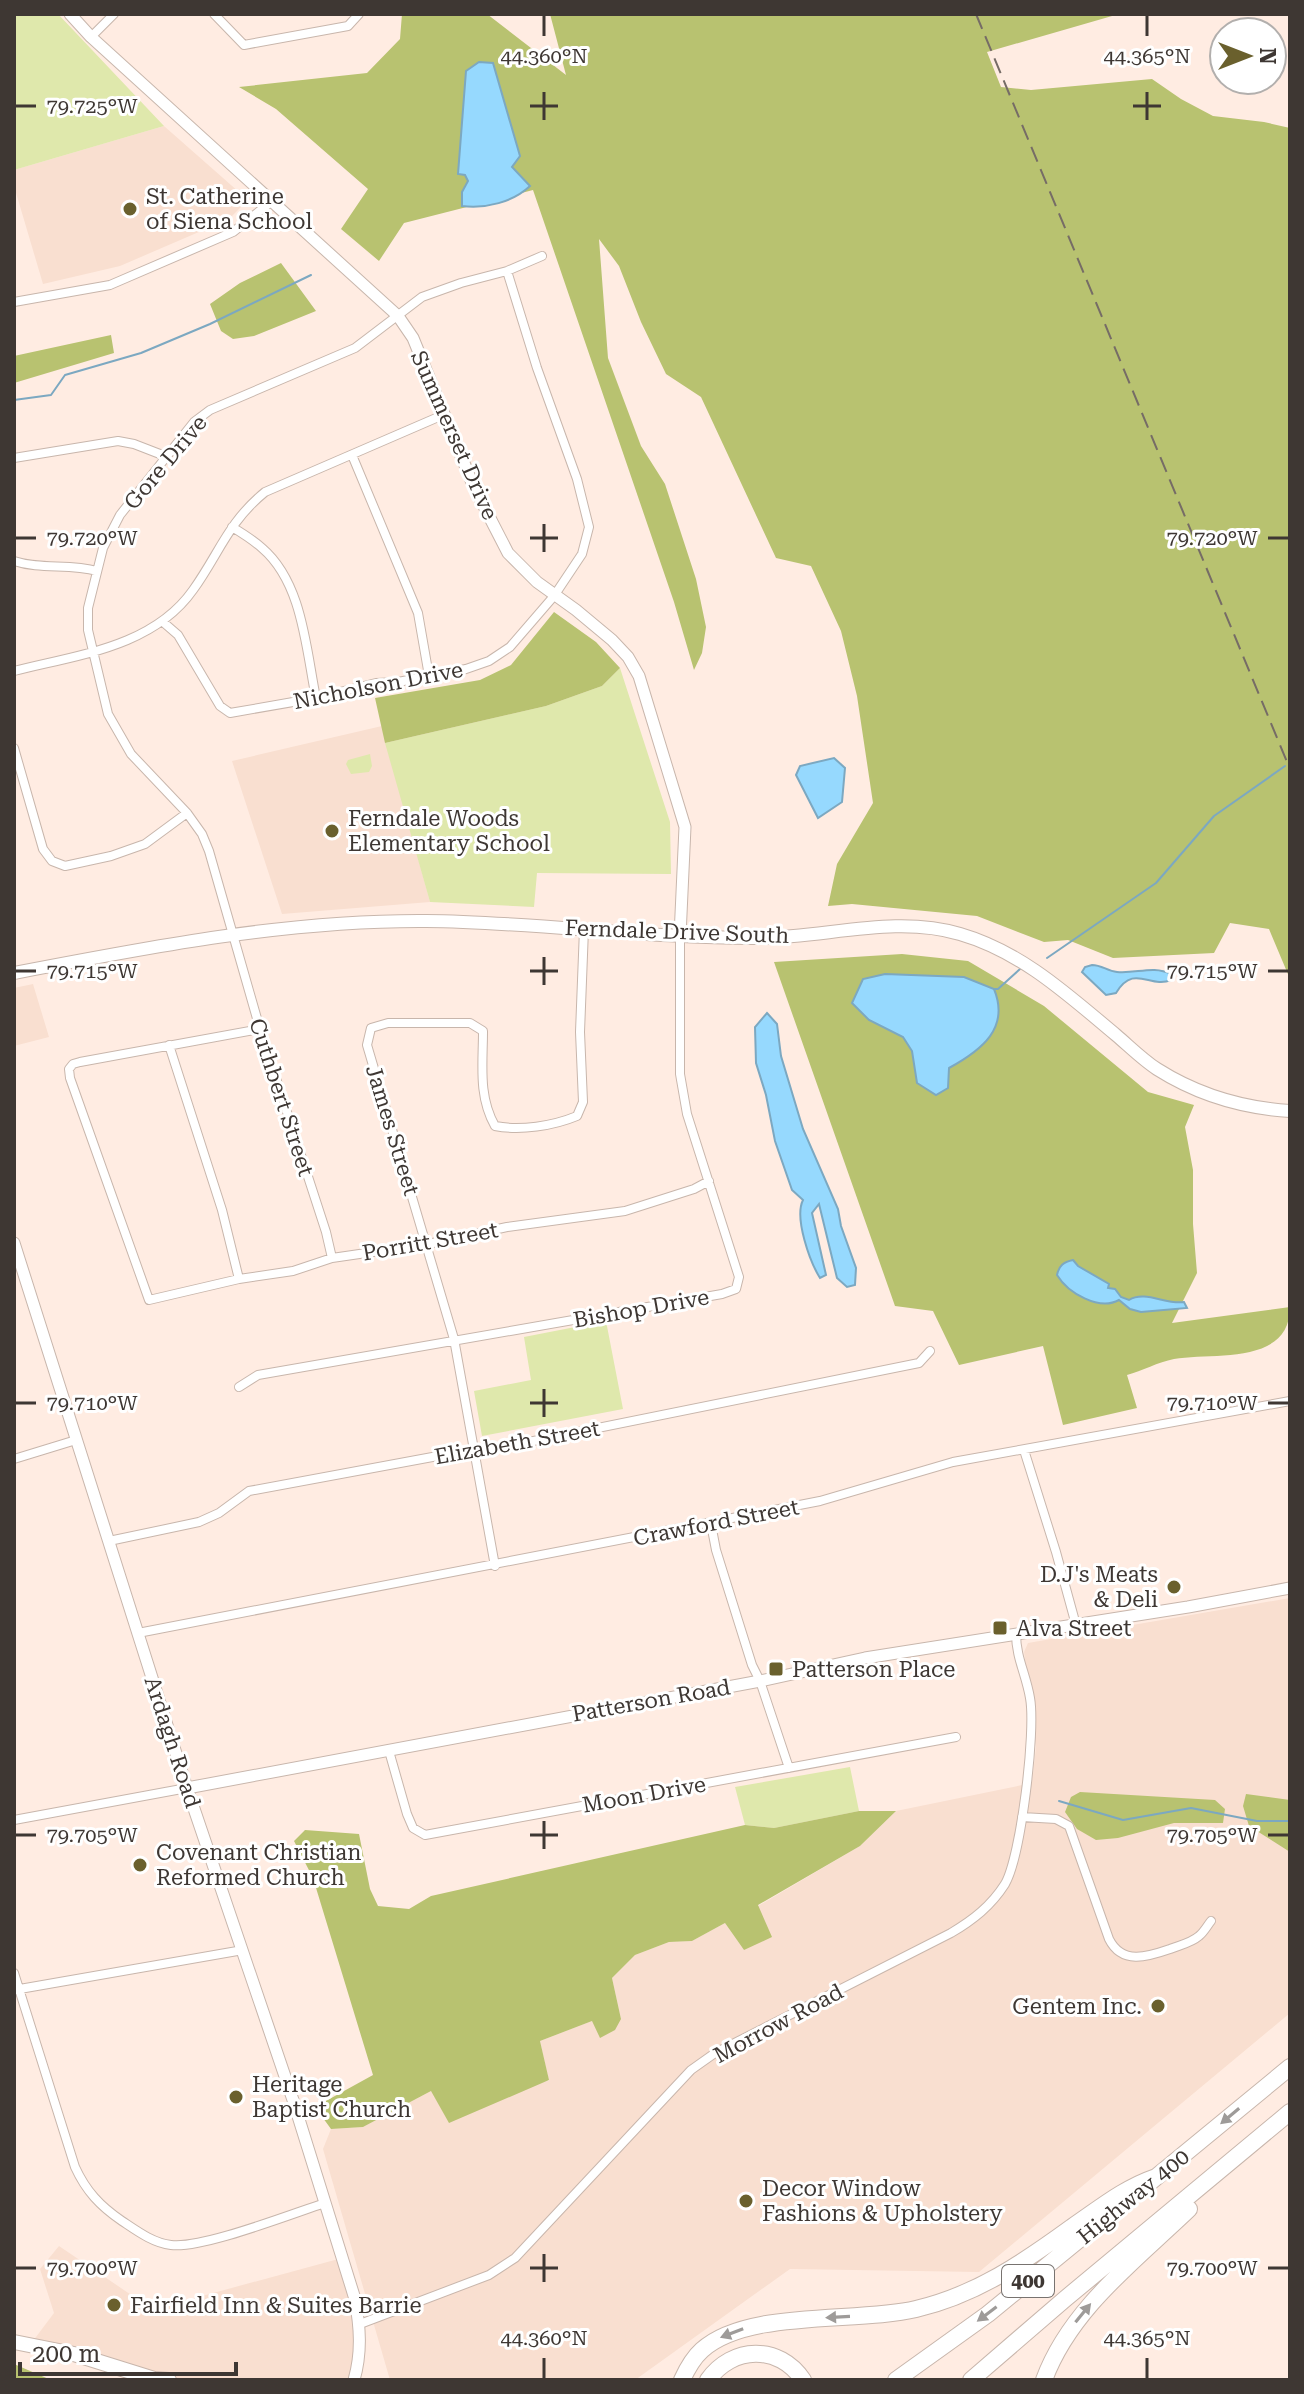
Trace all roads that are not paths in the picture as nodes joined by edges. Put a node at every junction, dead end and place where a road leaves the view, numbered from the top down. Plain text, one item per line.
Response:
1 (70, 14) edge
2 (114, 14) edge
3 (214, 14) edge
4 (359, 14) edge
5 (91, 37) junction
6 (271, 202) junction
7 (542, 256) dead end
8 (507, 271) junction
9 (14, 302) edge
10 (398, 316) junction
11 (443, 415) junction
12 (352, 455) junction
13 (165, 456) junction
14 (14, 458) edge
15 (232, 527) junction
16 (14, 561) edge
17 (97, 571) junction
18 (554, 596) junction
19 (163, 622) junction
20 (94, 650) junction
21 (14, 671) edge
22 (429, 676) junction
23 (316, 698) junction
24 (14, 748) edge
25 (187, 813) junction
26 (584, 929) junction
27 (234, 935) junction
28 (680, 936) junction
29 (14, 973) edge
30 (260, 1029) junction
31 (169, 1045) junction
32 (1290, 1111) edge
33 (709, 1181) junction
34 (14, 1243) edge
35 (428, 1244) junction
36 (332, 1258) junction
37 (239, 1279) junction
38 (454, 1339) junction
39 (930, 1351) dead end
40 (239, 1387) dead end
41 (1290, 1401) edge
42 (76, 1440) junction
43 (1024, 1450) junction
44 (474, 1453) junction
45 (14, 1459) edge
46 (711, 1524) junction
47 (109, 1541) junction
48 (495, 1566) junction
49 (1290, 1588) edge
50 (1076, 1625) junction
51 (138, 1633) junction
52 (1016, 1633) junction
53 (760, 1681) junction
54 (956, 1737) dead end
55 (389, 1751) junction
56 (789, 1768) junction
57 (187, 1788) junction
58 (1022, 1817) junction
59 (14, 1820) edge
60 (1211, 1921) dead end
61 (243, 1950) junction
62 (14, 1973) edge
63 (17, 1990) edge
64 (1290, 2067) edge
65 (1290, 2112) edge
66 (1259, 2139) junction
67 (1156, 2177) junction
68 (325, 2203) junction
69 (360, 2324) junction
70 (14, 2342) edge
71 (154, 2380) edge
72 (169, 2380) edge
73 (354, 2380) edge
74 (682, 2380) edge
75 (708, 2380) edge
76 (803, 2380) edge
77 (896, 2380) edge
78 (971, 2380) edge
79 (1044, 2380) edge

1 - 5 street, Summerset Drive
2 - 5 street
3 - 4 street
5 - 6 street, Summerset Drive
6 - 9 street
6 - 10 street, Summerset Drive
7 - 8 street, Gore Drive
8 - 10 street, Gore Drive
8 - 18 street, Nicholson Drive
10 - 11 street, Summerset Drive
10 - 13 street, Gore Drive
11 - 12 street
11 - 18 street, Summerset Drive
12 - 15 street
12 - 22 street
13 - 14 street
13 - 17 street, Gore Drive
15 - 19 street
15 - 23 street
16 - 17 street
17 - 20 street, Gore Drive
18 - 22 street, Nicholson Drive
18 - 28 street, Summerset Drive
19 - 20 street
19 - 23 street, Nicholson Drive
20 - 21 street
20 - 25 street, Gore Drive
22 - 23 street, Nicholson Drive
24 - 25 street
25 - 27 street, Gore Drive
26 - 27 main road, Ferndale Drive South
26 - 28 main road, Ferndale Drive South
26 - 35 street, James Street
27 - 29 main road, Ferndale Drive South
27 - 30 street, Cuthbert Street
28 - 32 main road, Ferndale Drive South
28 - 33 street, Bishop Drive
30 - 31 street
30 - 36 street, Cuthbert Street
31 - 37 street
31 - 37 street, Porritt Street
33 - 35 street, Porritt Street
33 - 38 street, Bishop Drive
34 - 42 street, Ardagh Road
35 - 36 street, Porritt Street
35 - 38 street, James Street
36 - 37 street, Porritt Street
38 - 40 street, Bishop Drive
38 - 44 street, James Street
39 - 44 street, Elizabeth Street
41 - 43 street, Crawford Street
42 - 45 street
42 - 47 street, Ardagh Road
43 - 46 street, Crawford Street
43 - 50 street
44 - 47 street, Elizabeth Street
44 - 48 street, James Street
46 - 48 street, Crawford Street
46 - 53 street
47 - 51 street, Ardagh Road
48 - 51 street, Crawford Street
49 - 50 street, Patterson Road
50 - 52 street, Patterson Road
51 - 57 street, Ardagh Road
52 - 53 street, Patterson Road
52 - 58 street, Morrow Road
53 - 55 street, Patterson Road
53 - 56 street
54 - 56 street, Moon Drive
55 - 56 street, Moon Drive
55 - 57 street, Patterson Road
57 - 59 street, Patterson Road
57 - 61 street, Ardagh Road
58 - 60 street
58 - 69 street, Morrow Road
61 - 63 street
61 - 68 street, Ardagh Road
62 - 63 street
63 - 68 street
64 -> 67 highway, Highway 400 / 400
65 - 66 highway, Highway 400 / 400
66 - 78 highway, Highway 400 / 400
79 -> 66 highway
67 -> 74 highway
67 -> 77 highway, Highway 400 / 400
68 - 69 street, Ardagh Road
69 - 73 street, Ardagh Road
70 - 71 main road
71 - 72 main road
75 - 76 highway

